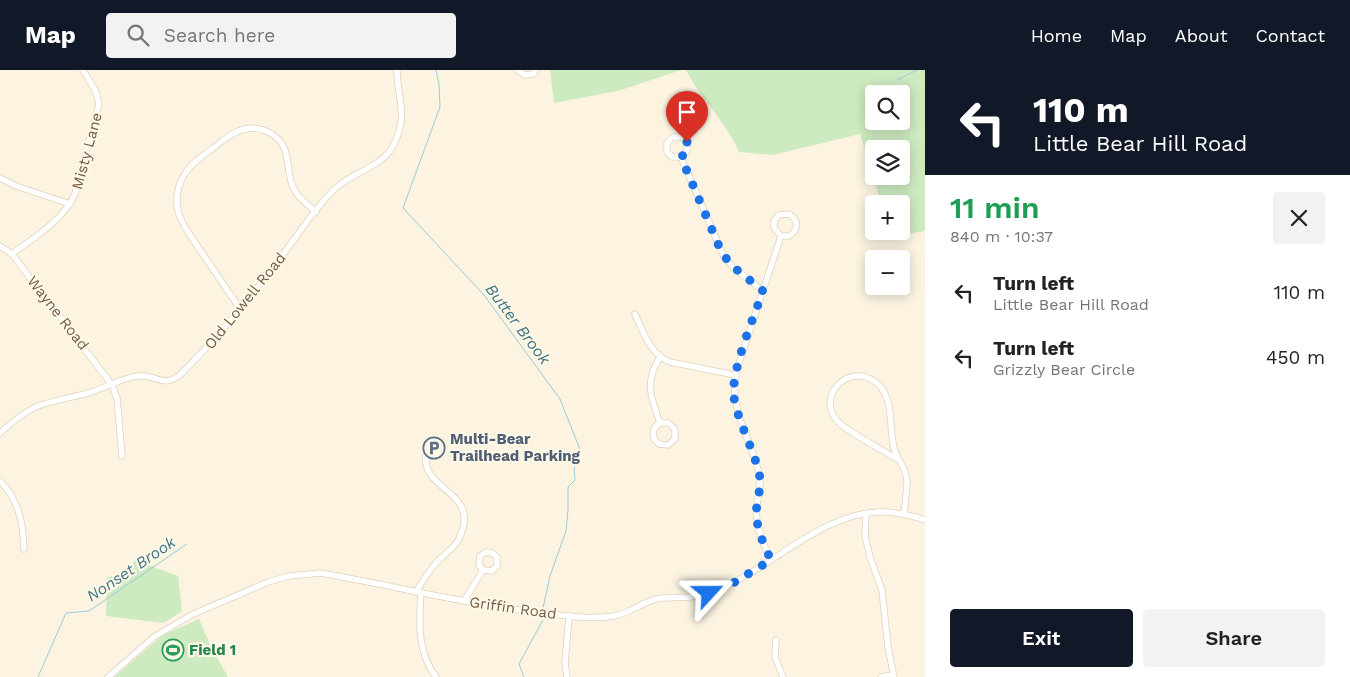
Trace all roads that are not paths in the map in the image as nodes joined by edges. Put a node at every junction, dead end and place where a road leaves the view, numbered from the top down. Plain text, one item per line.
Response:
1 (83, 70) edge
2 (397, 70) edge
3 (517, 70) edge
4 (536, 70) edge
5 (681, 157) dead end
6 (0, 178) edge
7 (70, 204) junction
8 (316, 212) junction
9 (781, 236) junction
10 (0, 246) edge
11 (12, 254) junction
12 (763, 291) junction
13 (241, 310) junction
14 (635, 314) dead end
15 (660, 357) junction
16 (735, 375) junction
17 (112, 384) junction
18 (660, 424) junction
19 (0, 433) edge
20 (429, 444) dead end
21 (122, 456) dead end
22 (898, 460) junction
23 (0, 481) edge
24 (866, 514) junction
25 (904, 514) junction
26 (925, 520) edge
27 (24, 549) dead end
28 (771, 560) junction
29 (484, 570) dead end
30 (418, 593) junction
31 (464, 601) junction
32 (569, 616) junction
33 (776, 640) dead end
34 (893, 676) edge
35 (108, 677) edge
36 (436, 677) edge
37 (567, 677) edge
38 (783, 677) edge
39 (881, 677) edge

1 - 7 street, Misty Lane
2 - 8 street, Old Lowell Road
3 - 4 street
5 - 12 street
6 - 7 street, Misty Lane
7 - 11 street, Misty Lane
8 - 13 street, Old Lowell Road
8 - 13 street
9 - 9 street
9 - 12 street
10 - 11 street, Wayne Road
11 - 17 street, Wayne Road
12 - 16 street
13 - 17 street, Old Lowell Road
14 - 15 street
15 - 16 street
15 - 18 street
16 - 28 street
17 - 19 street, Old Lowell Road
17 - 21 street
18 - 18 street
20 - 30 street
22 - 22 street
22 - 25 street
23 - 27 street
24 - 25 street, Griffin Road
24 - 28 street, Griffin Road
24 - 34 street
25 - 26 street, Griffin Road
28 - 32 street, Griffin Road
29 - 31 street
30 - 31 street, Griffin Road
30 - 35 street, Griffin Road
30 - 36 street
31 - 32 street, Griffin Road
32 - 37 street
33 - 38 street
34 - 39 street

